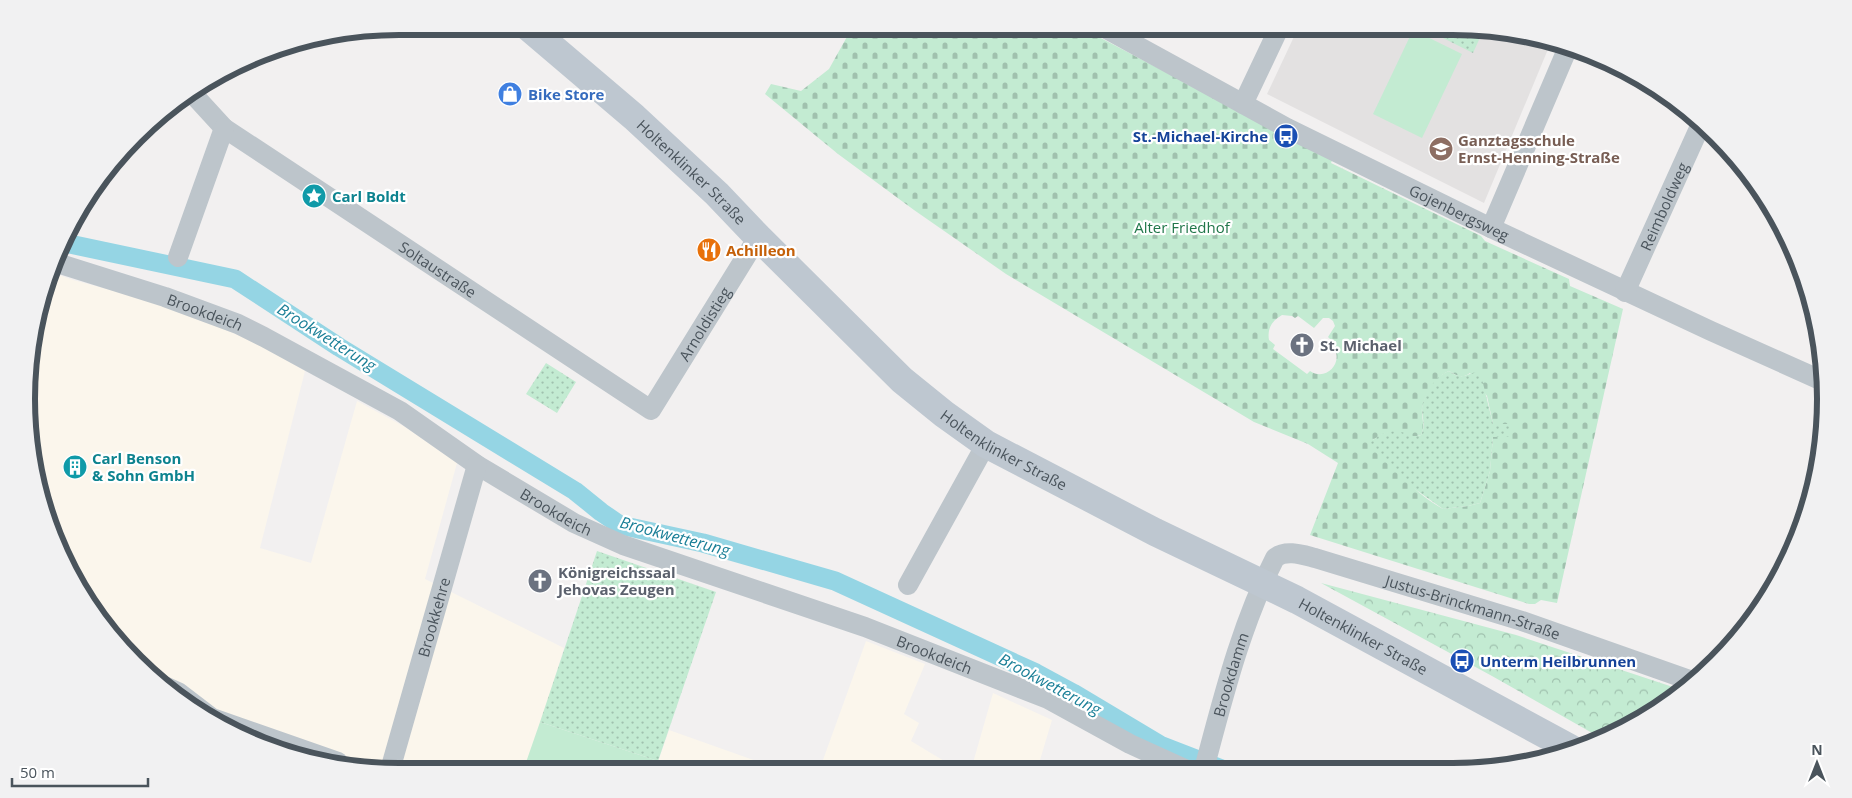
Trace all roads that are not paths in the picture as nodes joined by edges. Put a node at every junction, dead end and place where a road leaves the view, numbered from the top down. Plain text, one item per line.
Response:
1 (538, 35) edge
2 (1118, 35) edge
3 (1276, 35) edge
4 (1565, 52) edge
5 (196, 97) edge
6 (1244, 104) junction
7 (224, 128) junction
8 (1698, 130) edge
9 (1491, 228) junction
10 (758, 237) junction
11 (178, 257) dead end
12 (61, 264) edge
13 (1626, 292) junction
14 (1816, 378) edge
15 (652, 410) joint
16 (986, 444) junction
17 (477, 465) junction
18 (1263, 582) junction
19 (908, 585) dead end
20 (1686, 679) edge
21 (263, 736) edge
22 (1565, 745) edge
23 (308, 752) edge
24 (392, 763) edge
25 (1195, 763) edge
26 (1202, 763) edge

1 - 10 main road, Holtenklinker Straße
2 - 6 street, Gojenbergsweg
3 - 6 street
4 - 9 street
5 - 7 street, Soltaustraße
6 - 9 street, Gojenbergsweg
7 - 11 street
7 - 15 street, Soltaustraße
8 - 13 street, Reimboldweg
9 - 13 street, Gojenbergsweg
10 - 15 street, Arnoldistieg
10 - 16 main road, Holtenklinker Straße
12 - 17 street, Brookdeich
13 - 14 street, Gojenbergsweg
16 - 18 main road, Holtenklinker Straße
16 - 19 street
17 - 24 street, Brookkehre
17 - 25 street, Brookdeich
18 - 20 street, Justus-Brinckmann-Straße
18 - 22 main road, Holtenklinker Straße
18 - 26 street, Brookdamm
21 - 23 street

